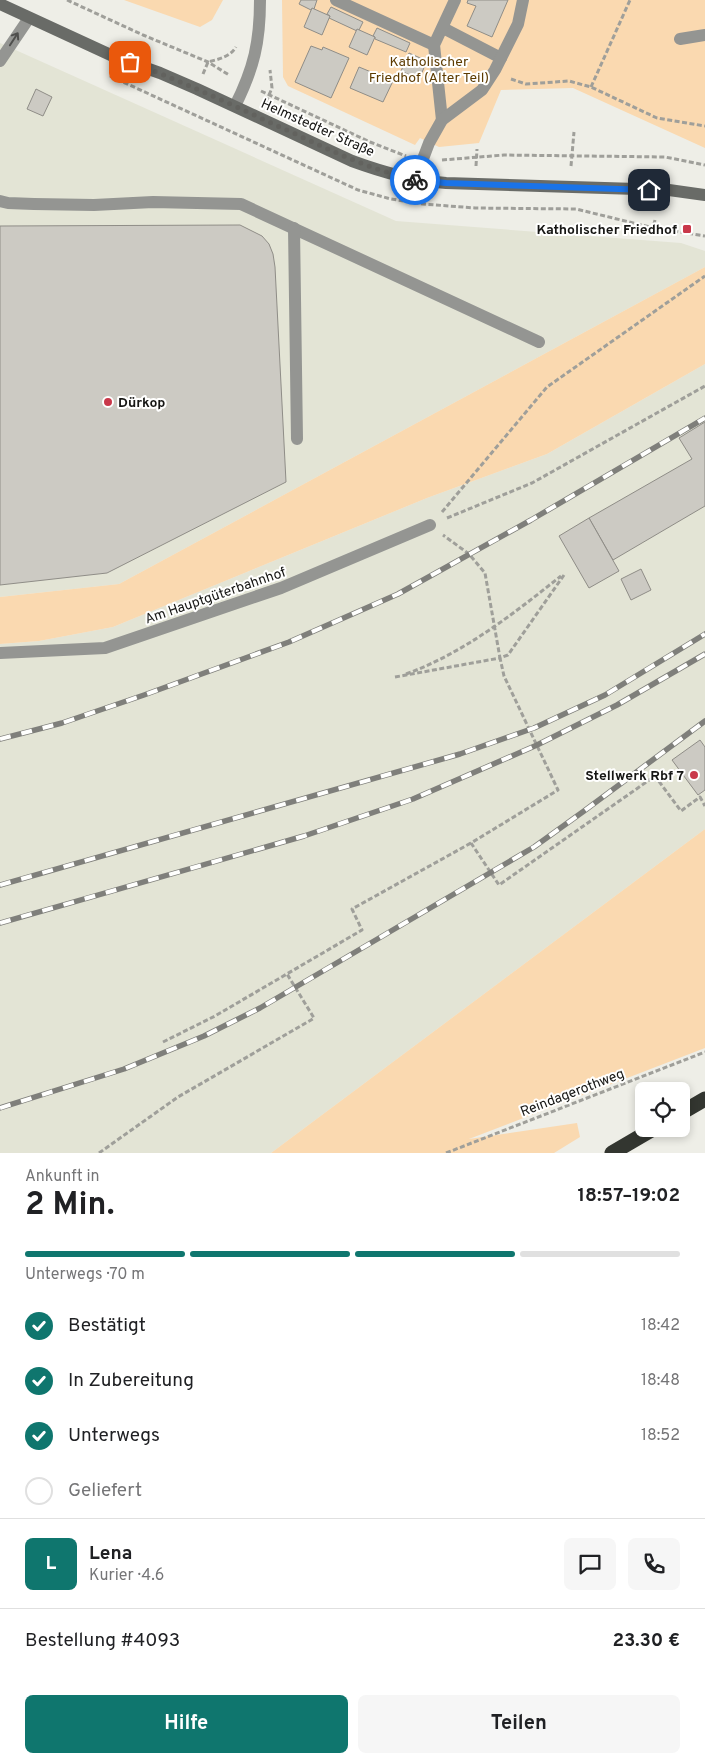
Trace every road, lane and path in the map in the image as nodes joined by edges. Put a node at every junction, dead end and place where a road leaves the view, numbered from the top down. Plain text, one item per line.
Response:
1 (66, 0) edge
2 (260, 0) edge
3 (336, 0) edge
4 (455, 0) edge
5 (523, 0) edge
6 (630, 0) edge
7 (0, 4) edge
8 (29, 18) junction
9 (443, 28) junction
10 (705, 35) edge
11 (680, 39) dead end
12 (240, 41) dead end
13 (434, 45) junction
14 (501, 58) junction
15 (0, 61) edge
16 (208, 62) junction
17 (495, 70) junction
18 (220, 71) dead end
19 (591, 87) junction
20 (270, 95) dead end
21 (235, 106) junction
22 (442, 120) junction
23 (705, 126) edge
24 (574, 132) dead end
25 (572, 156) junction
26 (423, 158) junction
27 (571, 166) dead end
28 (705, 166) edge
29 (415, 180) junction
30 (705, 195) edge
31 (0, 201) edge
32 (655, 220) dead end
33 (294, 228) junction
34 (652, 232) dead end
35 (705, 276) edge
36 (539, 342) dead end
37 (705, 386) edge
38 (296, 439) dead end
39 (430, 526) junction
40 (495, 627) junction
41 (0, 653) edge
42 (500, 658) junction
43 (705, 806) edge
44 (472, 843) junction
45 (287, 974) junction
46 (163, 1042) dead end
47 (705, 1052) edge
48 (705, 1099) edge
49 (690, 1108) edge
50 (639, 1137) edge
51 (99, 1153) edge
52 (446, 1153) edge
53 (612, 1153) edge

1 - 16 path
2 - 21 street
3 - 13 street
4 - 9 street
5 - 14 street
6 - 19 path
7 - 8 main road, Helmstedter Straße
15 -> 8 street
8 - 21 main road, Helmstedter Straße
9 - 13 street
9 - 14 street
10 - 11 street
12 - 16 path
13 - 22 street
14 - 17 street
16 - 18 path
17 - 19 path
17 - 22 street
19 - 23 path
20 - 26 path
21 - 29 main road, Helmstedter Straße
22 - 26 street
24 - 25 path
25 - 26 path
25 - 27 path
25 - 28 path
26 - 29 street
29 - 30 main road, Helmstedter Straße
31 - 33 street
32 - 34 path
33 - 36 street
33 - 38 street
35 - 39 path
37 - 39 path
39 - 40 path
39 - 41 street, Am Hauptgüterbahnhof
40 - 42 path
40 - 42 path
40 - 42 path
42 - 44 path
43 - 44 path
44 - 45 path
45 - 46 path
45 - 51 path
47 - 52 path, Reindagerothweg
48 - 49 highway
50 - 53 highway

